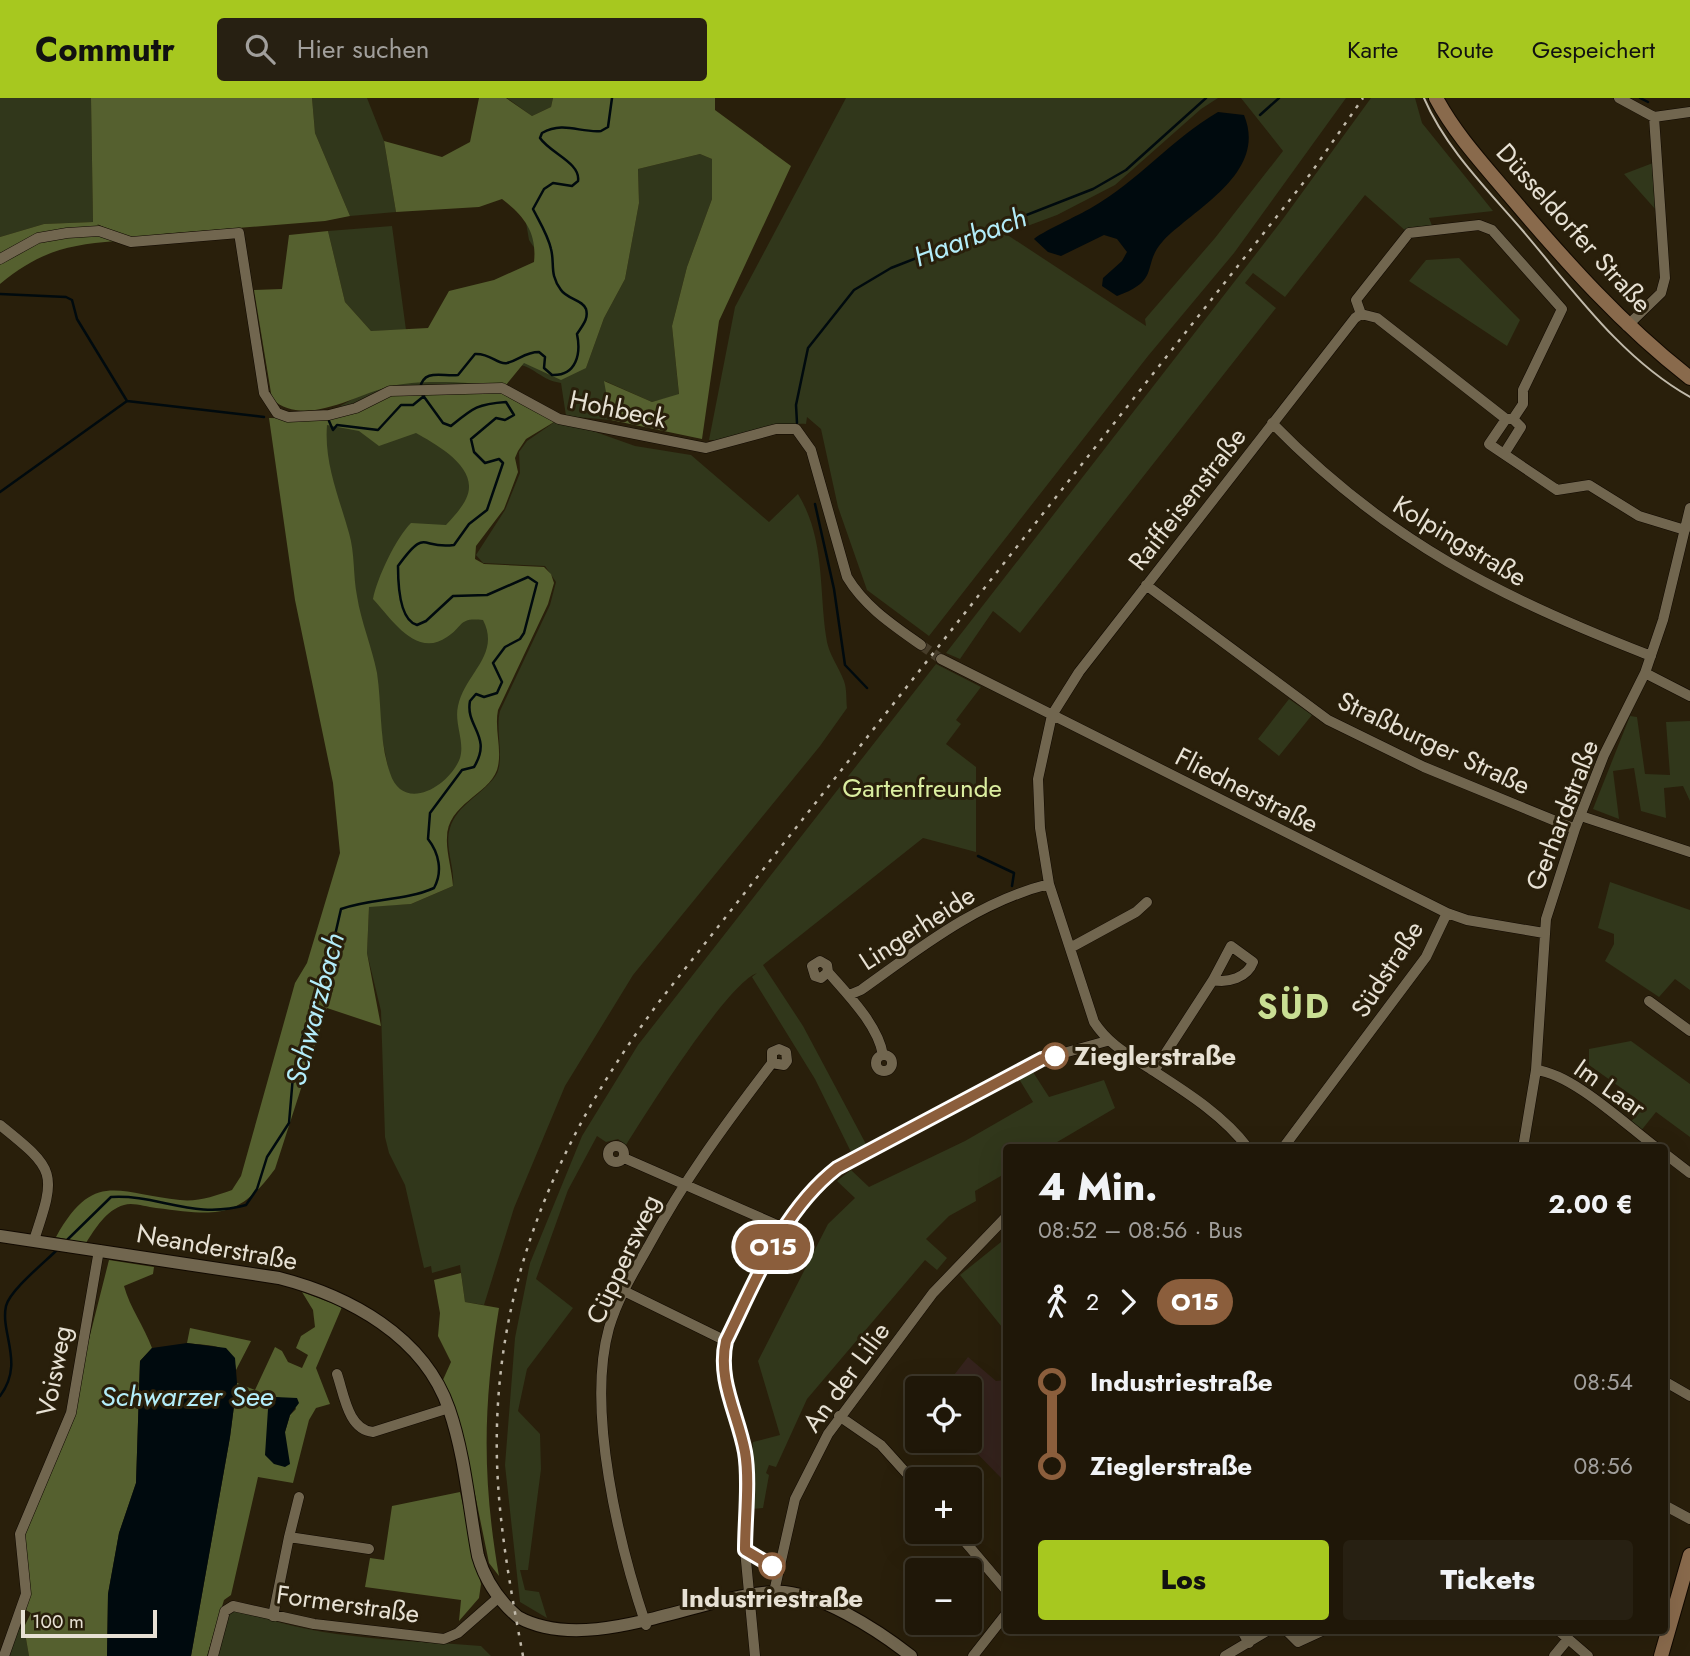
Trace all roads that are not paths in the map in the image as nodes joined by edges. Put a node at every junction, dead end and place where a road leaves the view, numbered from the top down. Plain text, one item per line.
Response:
1 (1436, 98) edge
2 (1619, 98) edge
3 (1690, 112) edge
4 (1654, 117) junction
5 (0, 259) edge
6 (1361, 314) junction
7 (1627, 326) junction
8 (1690, 379) edge
9 (1509, 419) junction
10 (1272, 424) junction
11 (1504, 454) junction
12 (1690, 508) edge
13 (1685, 530) junction
14 (1146, 584) junction
15 (921, 645) tunnel mouth
16 (1651, 656) junction
17 (941, 659) tunnel mouth
18 (1645, 673) junction
19 (1690, 696) edge
20 (1052, 715) junction
21 (1581, 816) junction
22 (1575, 830) junction
23 (1690, 852) edge
24 (1049, 884) junction
25 (1147, 902) dead end
26 (1447, 913) junction
27 (1544, 933) junction
28 (1070, 948) junction
29 (828, 972) dead end
30 (1213, 980) dead end
31 (849, 995) junction
32 (1649, 1001) dead end
33 (1690, 1031) edge
34 (1107, 1041) junction
35 (883, 1055) dead end
36 (772, 1063) dead end
37 (1536, 1070) junction
38 (1154, 1071) junction
39 (0, 1125) edge
40 (1245, 1144) edge
41 (1286, 1144) edge
42 (1524, 1144) edge
43 (1652, 1144) edge
44 (1668, 1156) edge
45 (624, 1158) dead end
46 (1690, 1172) edge
47 (682, 1185) junction
48 (1003, 1220) edge
49 (783, 1228) junction
50 (0, 1236) edge
51 (34, 1240) junction
52 (99, 1250) junction
53 (624, 1291) junction
54 (726, 1341) junction
55 (337, 1374) dead end
56 (1668, 1383) edge
57 (1690, 1396) edge
58 (449, 1408) junction
59 (839, 1416) junction
60 (905, 1472) edge
61 (299, 1497) dead end
62 (1668, 1507) edge
63 (1690, 1519) edge
64 (289, 1537) junction
65 (967, 1544) edge
66 (369, 1549) dead end
67 (1690, 1555) edge
68 (1003, 1586) edge
69 (774, 1592) junction
70 (750, 1596) junction
71 (499, 1597) junction
72 (273, 1616) junction
73 (1003, 1618) edge
74 (646, 1625) junction
75 (1668, 1632) edge
76 (1244, 1634) edge
77 (1262, 1634) edge
78 (1290, 1634) edge
79 (1315, 1634) edge
80 (1562, 1634) edge
81 (1667, 1634) edge
82 (1568, 1639) junction
83 (1249, 1643) junction
84 (4, 1656) edge
85 (213, 1656) edge
86 (755, 1656) edge
87 (911, 1656) edge
88 (973, 1656) edge
89 (1225, 1656) edge
90 (1554, 1656) edge
91 (1588, 1656) edge
92 (1661, 1656) edge

1 - 7 main road, Düsseldorfer Straße
2 - 4 street
3 - 4 street
4 - 7 street
5 - 15 street, Hohbeck
6 - 9 street
6 - 9 street, Raiffeisenstraße
6 - 10 street, Raiffeisenstraße
7 - 8 main road, Düsseldorfer Straße
9 - 11 street
9 - 11 street
10 - 14 street, Raiffeisenstraße
10 - 16 street, Kolpingstraße
11 - 13 street
12 - 13 street, Gerhardstraße
13 - 16 street, Gerhardstraße
14 - 20 street, Raiffeisenstraße
14 - 22 street, Straßburger Straße
16 - 18 street, Gerhardstraße
17 - 20 street, Fliednerstraße
18 - 19 street
18 - 21 street, Gerhardstraße
20 - 24 street, Raiffeisenstraße
20 - 26 street, Fliednerstraße
21 - 22 street, Gerhardstraße
21 - 23 street
22 - 27 street, Gerhardstraße
24 - 28 street, Raiffeisenstraße
24 - 31 street, Lingerheide
25 - 28 street
26 - 27 street, Fliednerstraße
26 - 41 street, Südstraße
27 - 37 street, Gerhardstraße
28 - 34 street, Raiffeisenstraße
29 - 31 street, Lingerheide
30 - 38 street
31 - 35 street, Lingerheide
32 - 33 street
34 - 38 street
34 - 49 street
36 - 47 street, Cüppersweg
37 - 42 street, Gerhardstraße
37 - 43 street, Im Laar
38 - 40 street
39 - 51 street
44 - 46 street
45 - 47 street
47 - 49 street
47 - 53 street, Cüppersweg
48 - 59 street, An der Lilie
49 - 54 street
50 - 51 street, Neanderstraße
51 - 52 street, Neanderstraße
52 - 58 street, Neanderstraße
52 - 84 street, Voisweg
53 - 54 street
53 - 74 street, Cüppersweg
54 - 70 street
55 - 58 street
56 - 57 street
58 - 71 street, Neanderstraße
59 - 60 street
59 - 69 street, An der Lilie
61 - 64 street
62 - 63 street
64 - 66 street
64 - 72 street
65 - 68 street
67 - 75 main road
69 - 70 street
69 - 87 street
70 - 74 street
70 - 86 street
71 - 72 street, Formerstraße
71 - 74 street
72 - 85 street, Formerstraße
73 - 88 street
76 - 83 street
77 - 83 street
78 - 79 street
80 - 82 street
81 - 92 main road
82 - 90 street
82 - 91 street
83 - 89 street

